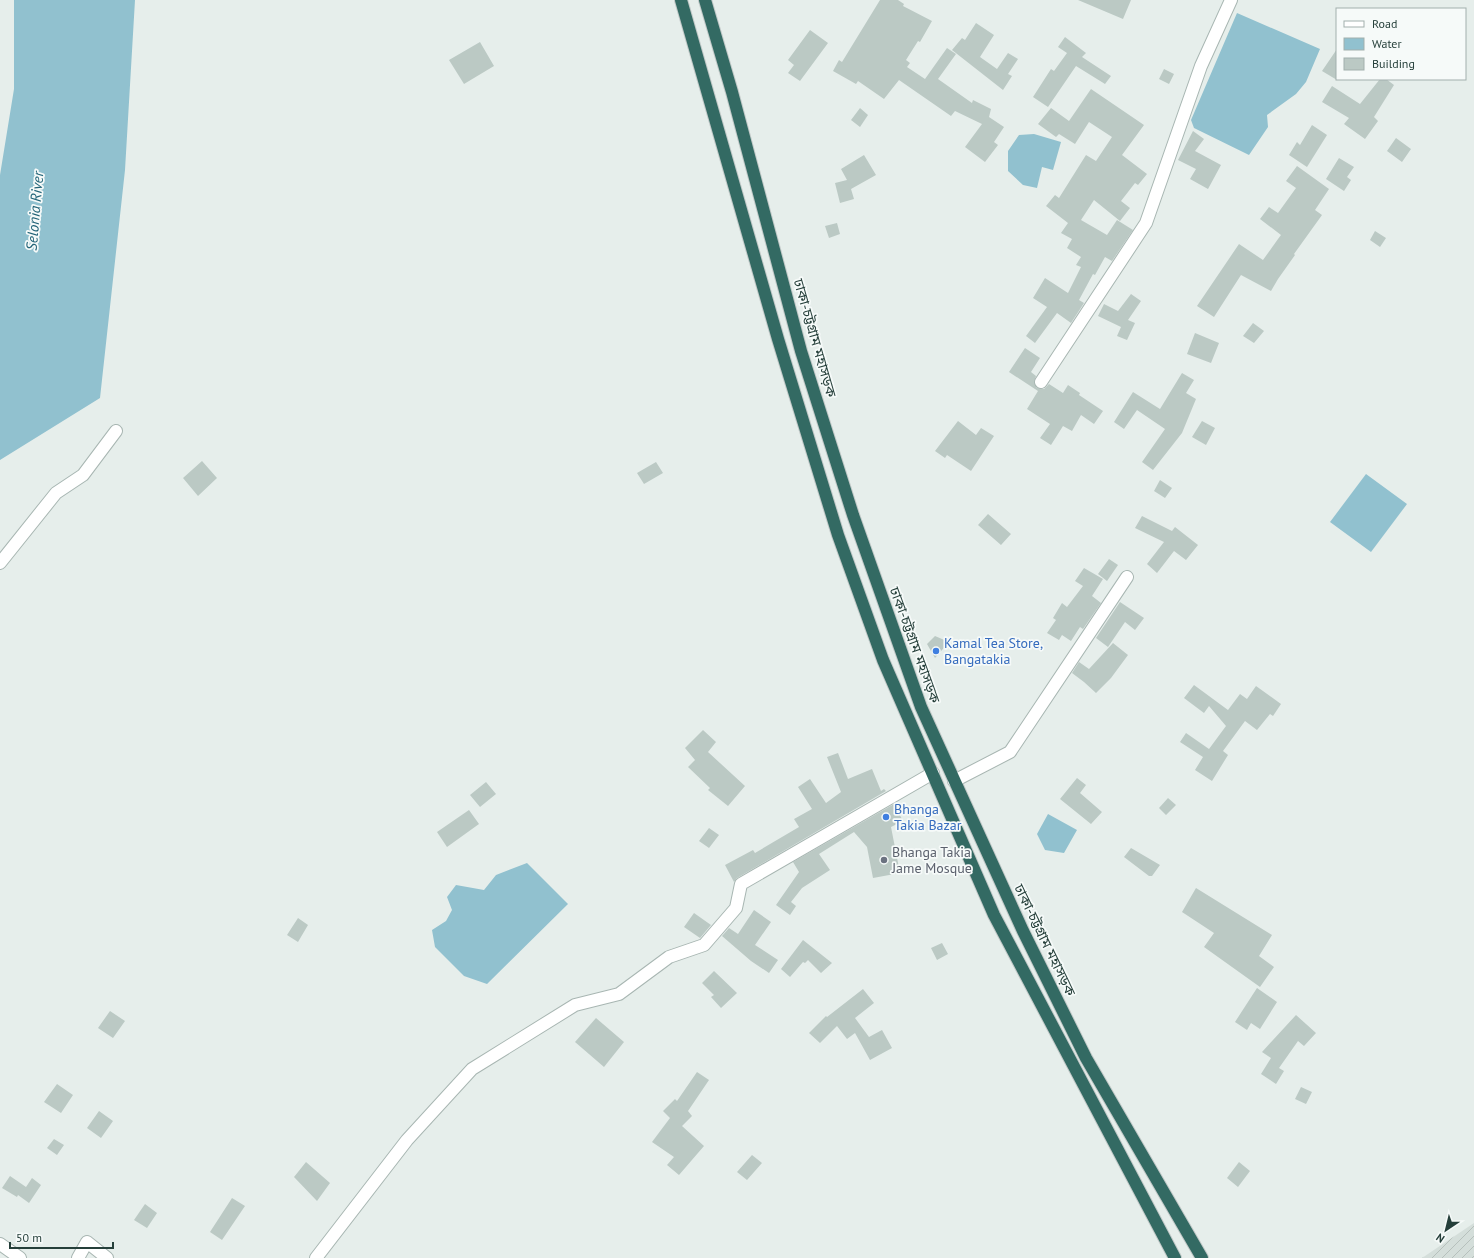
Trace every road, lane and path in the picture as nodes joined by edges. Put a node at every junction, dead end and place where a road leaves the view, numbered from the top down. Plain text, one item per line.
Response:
1 (681, 0) edge
2 (705, 0) edge
3 (1230, 0) edge
4 (1041, 382) dead end
5 (116, 431) dead end
6 (0, 563) edge
7 (1127, 576) dead end
8 (933, 773) junction
9 (954, 781) junction
10 (0, 1244) edge
11 (20, 1258) edge
12 (78, 1258) edge
13 (107, 1258) edge
14 (316, 1258) edge
15 (1175, 1258) edge
16 (1202, 1258) edge

1 - 8 highway
2 - 9 highway, ঢাকা-চট্টগ্রাম মহাসড়ক
3 - 4 street
5 - 6 street
7 - 9 street
8 - 14 street
8 - 15 highway
9 - 16 highway, ঢাকা-চট্টগ্রাম মহাসড়ক
10 - 11 street
12 - 13 street

